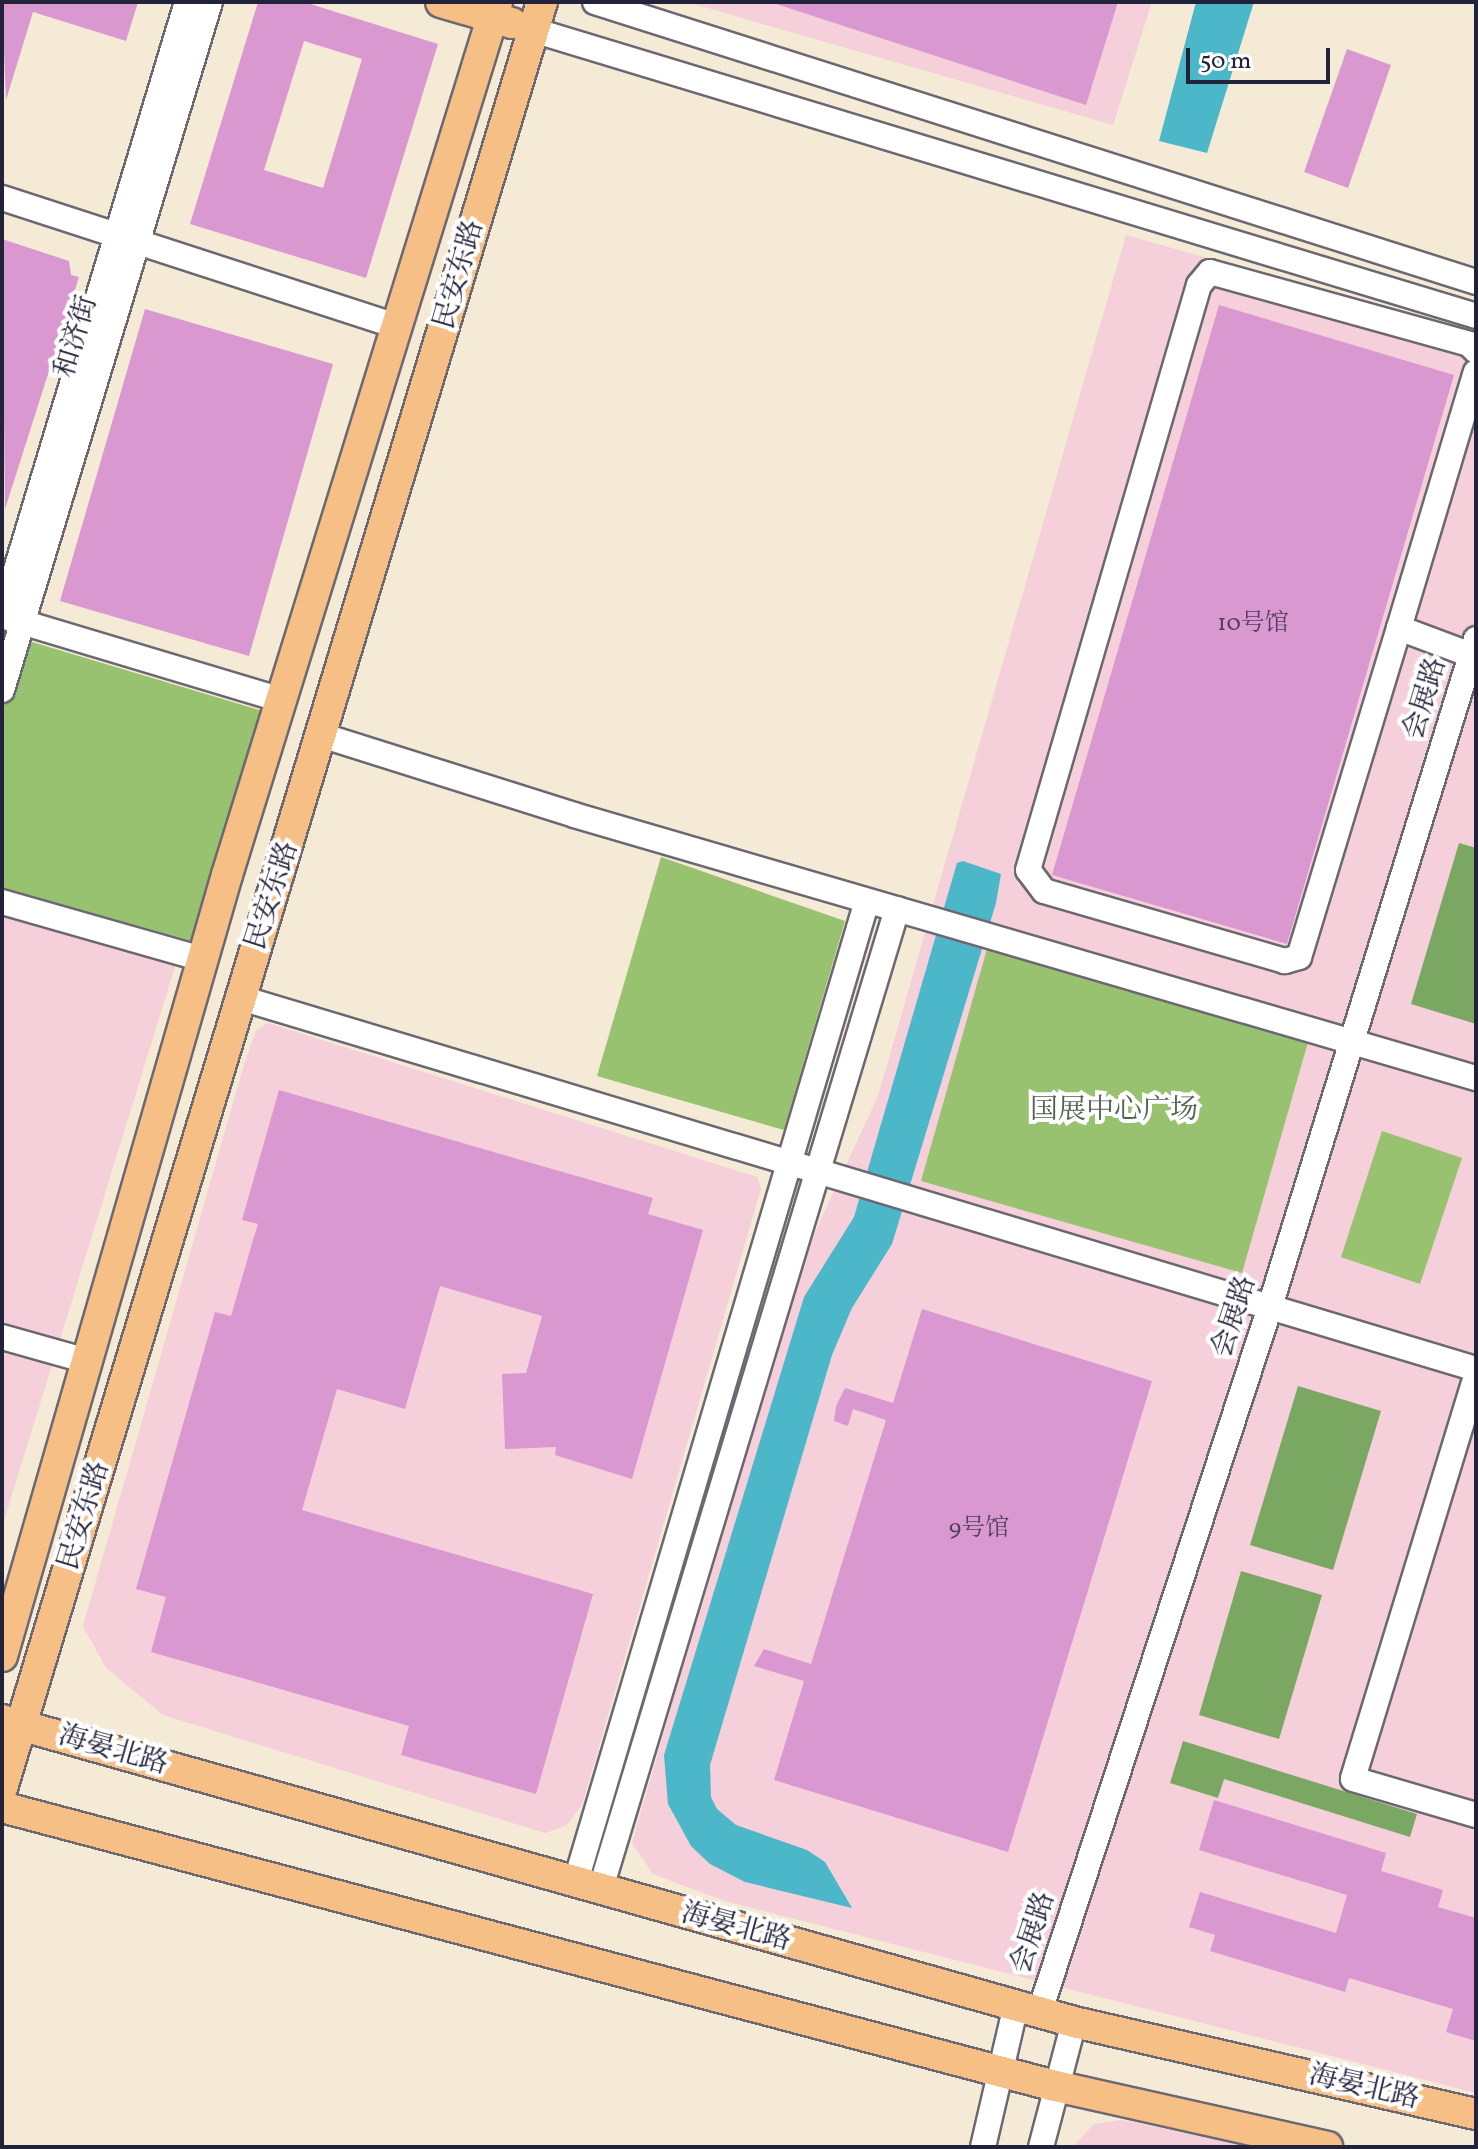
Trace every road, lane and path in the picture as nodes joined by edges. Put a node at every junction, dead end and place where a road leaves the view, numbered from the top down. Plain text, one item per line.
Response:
1 (187, 2) edge
2 (210, 2) edge
3 (441, 2) edge
4 (595, 2) edge
5 (495, 9) edge
6 (537, 16) edge
7 (2, 198) edge
8 (127, 238) junction
9 (1476, 282) edge
10 (1476, 316) edge
11 (397, 326) junction
12 (1476, 351) edge
13 (1476, 372) edge
14 (9, 618) edge
15 (1399, 628) junction
16 (1474, 647) edge
17 (2, 690) edge
18 (281, 700) junction
19 (324, 736) junction
20 (867, 901) junction
21 (2, 902) edge
22 (897, 909) junction
23 (202, 959) junction
24 (241, 998) junction
25 (1353, 1043) junction
26 (1476, 1078) edge
27 (789, 1166) junction
28 (814, 1173) junction
29 (1269, 1310) junction
30 (2, 1337) edge
31 (84, 1360) junction
32 (1476, 1369) edge
33 (1476, 1376) edge
34 (2, 1656) edge
35 (12, 1722) edge
36 (2, 1788) edge
37 (2, 1807) edge
38 (1476, 1815) edge
39 (588, 1888) junction
40 (1028, 2008) junction
41 (1074, 2022) junction
42 (1000, 2071) junction
43 (1055, 2086) junction
44 (1476, 2114) edge
45 (983, 2147) edge
46 (1041, 2147) edge
47 (1327, 2147) edge

1 - 8 street, 和济街
2 - 8 street, 和济街
3 - 5 main road
4 - 9 street
5 - 6 main road
5 - 11 main road, 民安东路
6 - 10 street
6 - 19 main road, 民安东路
7 - 8 street
8 - 11 street
8 - 14 street, 和济街
11 - 18 main road, 民安东路
12 - 15 street
13 - 15 street
14 - 17 street, 和济街
14 - 18 street
15 - 16 street
16 - 25 street, 会展路
18 - 23 main road, 民安东路
19 - 20 street
19 - 24 main road, 民安东路
20 - 22 street
20 - 27 street
21 - 23 street
22 - 25 street
22 - 28 street
23 - 31 main road, 民安东路
24 - 27 street
24 - 35 main road, 民安东路
25 - 26 street
25 - 29 street, 会展路
27 - 28 street
27 - 39 street
28 - 29 street
28 - 39 street
29 - 32 street
29 - 40 street, 会展路
30 - 31 street
31 - 34 main road, 民安东路
33 - 38 street
35 - 36 main road, 民安东路
35 - 39 main road, 海晏北路
37 - 42 main road
39 - 40 main road, 海晏北路
40 - 41 main road, 海晏北路
40 - 42 street, 会展路
41 - 43 street
41 - 44 main road, 海晏北路
42 - 43 main road
42 - 45 street, 会展路
43 - 46 street
43 - 47 main road

